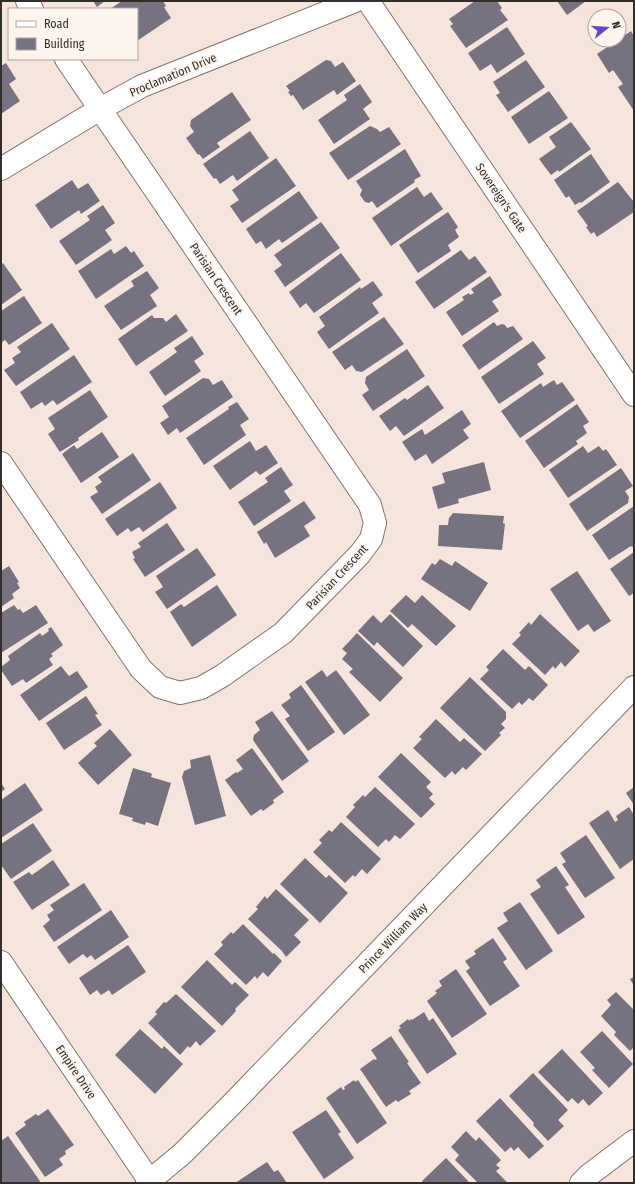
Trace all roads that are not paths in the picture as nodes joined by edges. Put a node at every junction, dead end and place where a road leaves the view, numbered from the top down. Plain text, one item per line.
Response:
1 (355, 1) edge
2 (368, 1) edge
3 (67, 60) edge
4 (100, 109) junction
5 (1, 169) edge
6 (634, 395) edge
7 (1, 463) edge
8 (634, 687) edge
9 (1, 962) edge
10 (634, 1141) edge
11 (149, 1182) edge
12 (581, 1183) edge

1 - 4 street, Proclamation Drive
2 - 6 street, Sovereign's Gate
3 - 4 street, Parisian Crescent
4 - 5 street, Proclamation Drive
4 - 7 street, Parisian Crescent
8 - 11 street, Prince William Way
9 - 11 street, Empire Drive
10 - 12 street

